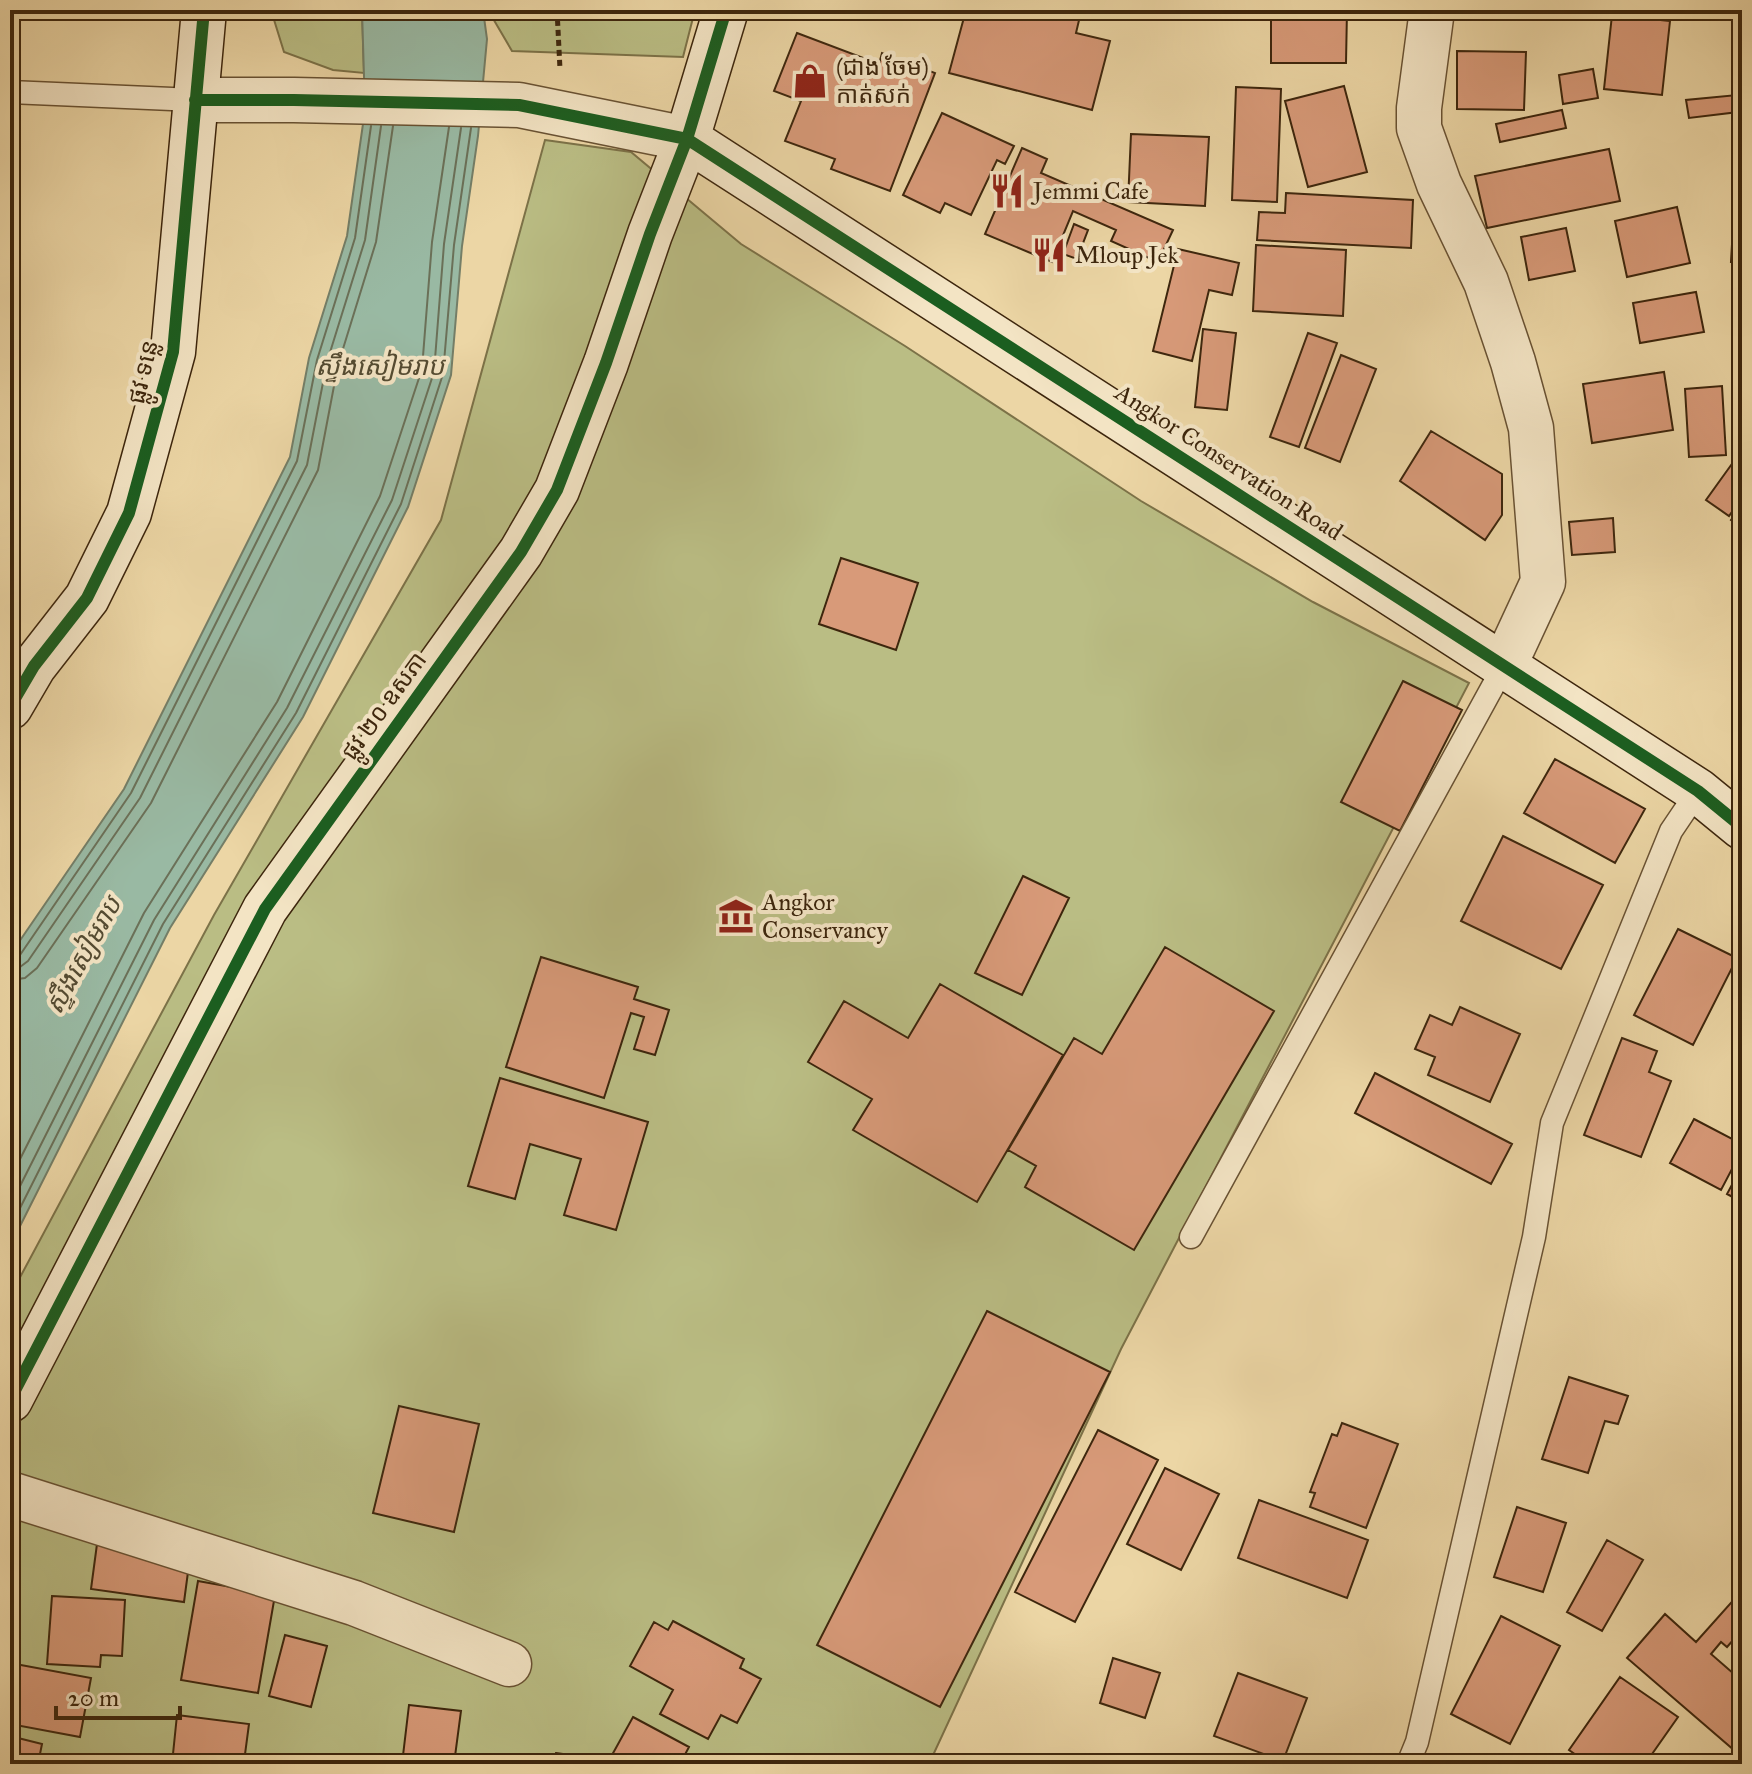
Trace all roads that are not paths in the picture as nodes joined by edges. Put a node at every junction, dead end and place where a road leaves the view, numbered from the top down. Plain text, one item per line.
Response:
1 (204, 10) edge
2 (726, 10) edge
3 (1432, 10) edge
4 (10, 92) edge
5 (195, 100) junction
6 (687, 139) junction
7 (1504, 666) junction
8 (10, 707) edge
9 (1698, 791) junction
10 (1742, 827) edge
11 (1191, 1237) dead end
12 (10, 1400) edge
13 (10, 1494) edge
14 (509, 1664) dead end
15 (1408, 1764) edge

1 - 5 street, ផ្លូវ ទន្លេ
2 - 6 street, ផ្លូវ ២០ ឧសភា
3 - 7 street
4 - 5 lane
5 - 6 street
5 - 8 street, ផ្លូវ ទន្លេ
6 - 7 street, Angkor Conservation Road
6 - 12 street, ផ្លូវ ២០ ឧសភា
7 - 9 street, Angkor Conservation Road
7 - 11 lane
9 - 10 street, Angkor Conservation Road
9 - 15 lane
13 - 14 street

